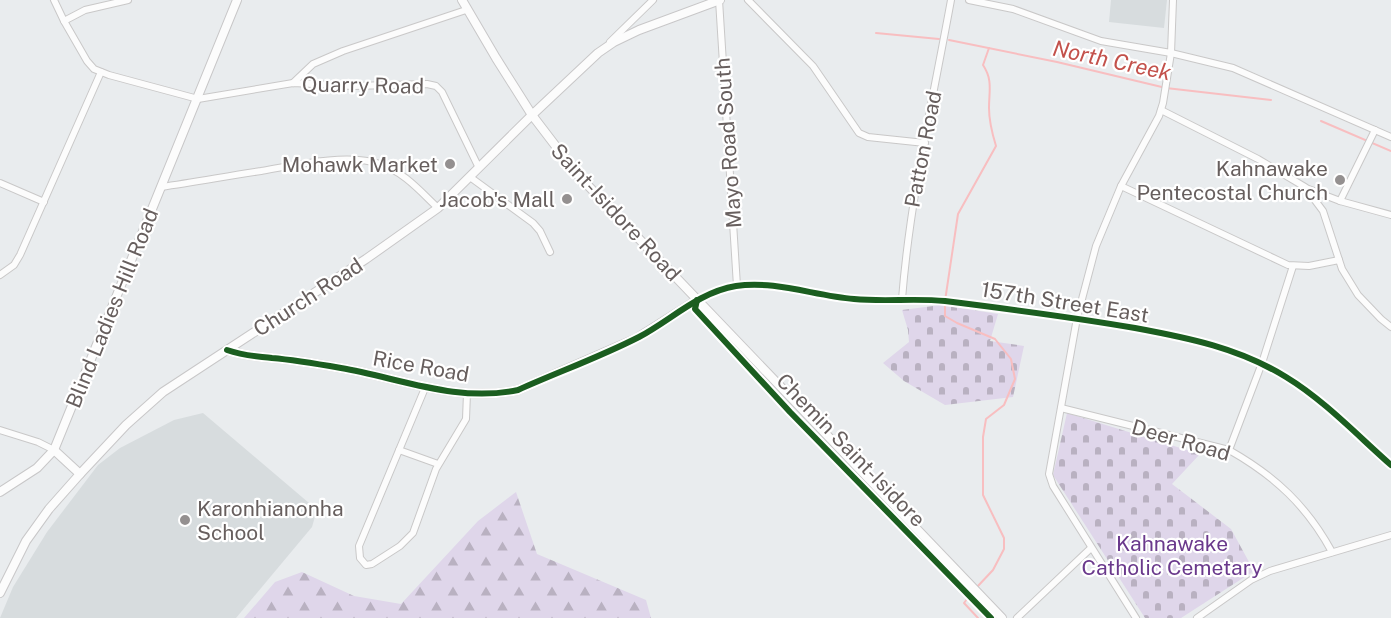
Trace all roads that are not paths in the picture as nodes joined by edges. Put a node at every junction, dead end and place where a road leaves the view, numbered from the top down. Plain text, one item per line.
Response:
1 (54, 0) edge
2 (128, 0) edge
3 (237, 0) edge
4 (462, 0) edge
5 (653, 0) edge
6 (719, 0) edge
7 (748, 0) edge
8 (951, 0) edge
9 (969, 0) edge
10 (1173, 0) edge
11 (466, 10) junction
12 (64, 21) junction
13 (598, 53) junction
14 (1171, 53) junction
15 (100, 72) junction
16 (293, 83) junction
17 (198, 99) junction
18 (1161, 110) junction
19 (532, 115) junction
20 (1375, 130) junction
21 (1391, 137) edge
22 (925, 143) junction
23 (478, 168) junction
24 (470, 177) junction
25 (0, 183) edge
26 (1120, 186) junction
27 (161, 187) junction
28 (1305, 188) junction
29 (1340, 201) junction
30 (44, 202) junction
31 (438, 208) junction
32 (1391, 215) edge
33 (550, 252) dead end
34 (1339, 260) junction
35 (1293, 266) junction
36 (0, 275) edge
37 (736, 286) junction
38 (902, 299) junction
39 (697, 300) junction
40 (1077, 318) junction
41 (1391, 327) edge
42 (227, 350) junction
43 (1262, 363) junction
44 (425, 388) junction
45 (467, 393) junction
46 (1061, 408) junction
47 (0, 430) edge
48 (54, 450) junction
49 (399, 450) junction
50 (1229, 450) junction
51 (438, 464) junction
52 (1391, 465) edge
53 (80, 474) junction
54 (0, 492) edge
55 (1391, 535) edge
56 (1091, 548) junction
57 (1332, 552) junction
58 (0, 593) edge
59 (1002, 618) edge
60 (1017, 618) edge
61 (1136, 618) edge
62 (1197, 618) edge

1 - 12 street
2 - 12 street
3 - 17 street, Blind Ladies Hill Road
4 - 11 street, Saint-Isidore Road
5 - 13 street
6 - 13 street, Church Road
6 - 37 street, Mayo Road South
7 - 22 street
8 - 22 street, Patton Road
9 - 14 street
10 - 14 street
11 - 16 street
11 - 19 street, Saint-Isidore Road
12 - 15 street
13 - 19 street, Church Road
14 - 18 street
14 - 20 street
15 - 17 street
15 - 30 street
16 - 17 street, Quarry Road
16 - 23 street, Quarry Road
17 - 27 street, Blind Ladies Hill Road
18 - 26 street
18 - 28 street
19 - 23 street, Church Road
19 - 39 street, Saint-Isidore Road
20 - 21 street
20 - 29 street
22 - 38 street, Patton Road
23 - 24 street, Church Road
24 - 31 street, Church Road
24 - 33 street
25 - 30 street
26 - 35 street
26 - 40 street
27 - 31 street
27 - 48 street, Blind Ladies Hill Road
28 - 29 street
28 - 34 street
29 - 32 street
30 - 36 street
31 - 42 street, Church Road
34 - 35 street
34 - 41 street
35 - 43 street
37 - 38 street, 157th Street East
37 - 39 street, 157th Street East
38 - 40 street, 157th Street East
39 - 45 street, Rice Road
39 - 59 street, Saint-Isidore Road
40 - 43 street, 157th Street East
40 - 46 street
42 - 44 street, Rice Road
42 - 53 street, Church Road
43 - 50 street
43 - 52 street, 157th Street East
44 - 45 street, Rice Road
44 - 49 street
45 - 51 street
46 - 50 street, Deer Road
46 - 56 street
47 - 48 street
48 - 53 street
48 - 54 street
49 - 51 street
49 - 51 street
50 - 57 street, Deer Road
53 - 58 street
55 - 57 street
56 - 60 street
56 - 61 street
57 - 62 street

